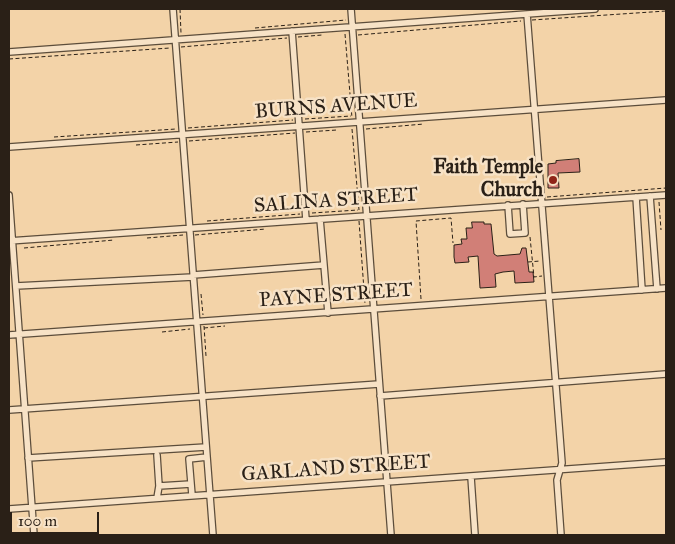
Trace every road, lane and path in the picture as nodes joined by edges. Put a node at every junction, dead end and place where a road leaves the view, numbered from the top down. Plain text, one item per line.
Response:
1 (173, 9) edge
2 (351, 9) edge
3 (595, 9) edge
4 (666, 11) edge
5 (502, 12) edge
6 (527, 18) junction
7 (347, 20) dead end
8 (353, 26) junction
9 (250, 28) dead end
10 (292, 31) junction
11 (345, 34) dead end
12 (328, 35) dead end
13 (353, 35) junction
14 (177, 36) junction
15 (293, 38) junction
16 (176, 47) junction
17 (9, 52) edge
18 (9, 59) edge
19 (666, 100) edge
20 (534, 108) junction
21 (351, 116) dead end
22 (359, 121) junction
23 (299, 123) junction
24 (423, 124) dead end
25 (363, 128) junction
26 (300, 133) junction
27 (183, 134) junction
28 (54, 137) dead end
29 (366, 138) dead end
30 (136, 145) dead end
31 (9, 147) edge
32 (666, 188) edge
33 (666, 194) edge
34 (9, 195) edge
35 (650, 196) junction
36 (546, 197) dead end
37 (636, 197) junction
38 (659, 201) dead end
39 (541, 202) junction
40 (524, 204) junction
41 (508, 206) junction
42 (358, 210) dead end
43 (366, 215) junction
44 (305, 217) junction
45 (320, 219) junction
46 (204, 221) dead end
47 (190, 228) junction
48 (661, 230) dead end
49 (530, 236) dead end
50 (11, 241) edge
51 (453, 243) dead end
52 (542, 261) dead end
53 (528, 262) dead end
54 (532, 262) junction
55 (324, 265) junction
56 (193, 276) junction
57 (543, 276) dead end
58 (16, 286) junction
59 (666, 288) edge
60 (657, 289) junction
61 (642, 290) junction
62 (548, 298) junction
63 (421, 300) dead end
64 (373, 310) junction
65 (328, 313) junction
66 (197, 322) junction
67 (9, 335) edge
68 (19, 335) junction
69 (666, 374) edge
70 (554, 383) junction
71 (378, 384) junction
72 (202, 396) junction
73 (380, 396) junction
74 (25, 409) junction
75 (9, 410) edge
76 (206, 447) junction
77 (157, 455) dead end
78 (207, 457) junction
79 (28, 458) junction
80 (666, 462) edge
81 (560, 468) junction
82 (471, 477) junction
83 (387, 482) junction
84 (192, 484) junction
85 (158, 486) junction
86 (210, 494) junction
87 (192, 495) junction
88 (157, 498) junction
89 (32, 507) junction
90 (9, 509) edge
91 (34, 535) edge
92 (213, 535) edge
93 (391, 535) edge
94 (475, 535) edge
95 (561, 535) edge

1 - 14 street
2 - 8 street
3 - 6 street
4 - 6 path
5 - 6 street
5 - 8 street
6 - 13 path
6 - 20 street
7 - 9 path
8 - 10 street
8 - 13 street
10 - 14 street
10 - 15 street
11 - 13 path
12 - 15 path
13 - 22 street
14 - 16 street
14 - 17 street
15 - 16 path
15 - 23 street
16 - 18 path
16 - 27 street
19 - 20 street, BURNS AVENUE
20 - 22 street, BURNS AVENUE
20 - 39 street
21 - 23 path
22 - 23 street, BURNS AVENUE
22 - 25 street
23 - 26 street
23 - 27 street, BURNS AVENUE
23 - 27 path
24 - 25 path
25 - 26 path
25 - 29 path
25 - 43 street
26 - 27 path
26 - 44 street
27 - 28 path
27 - 30 path
27 - 31 street, BURNS AVENUE
27 - 47 street
32 - 36 path
33 - 35 street, SALINA STREET
34 - 50 street
35 - 37 street, SALINA STREET
35 - 60 street
37 - 39 street, SALINA STREET
37 - 61 street
38 - 48 path
39 - 40 street, SALINA STREET
39 - 62 street
40 - 41 street, SALINA STREET
40 - 41 street
41 - 43 street, SALINA STREET
42 - 44 path
43 - 45 street, SALINA STREET
43 - 64 street
44 - 45 street, SALINA STREET
44 - 46 path
44 - 47 street, SALINA STREET
45 - 55 street
47 - 50 street, SALINA STREET
47 - 56 street
49 - 54 path
50 - 58 street
51 - 63 path
52 - 54 path
53 - 54 path
54 - 57 path
55 - 56 street
55 - 65 street
56 - 58 street
56 - 66 street
58 - 68 street
59 - 60 street, PAYNE STREET
60 - 61 street, PAYNE STREET
61 - 62 street, PAYNE STREET
62 - 64 street, PAYNE STREET
62 - 70 street
64 - 65 street, PAYNE STREET
64 - 71 street
65 - 66 street, PAYNE STREET
66 - 68 street, PAYNE STREET
66 - 72 street
67 - 68 street, PAYNE STREET
68 - 74 street
69 - 70 street
70 - 73 street
70 - 81 street
71 - 72 street
71 - 73 street
72 - 74 street
72 - 76 street
73 - 83 street
74 - 75 street
74 - 79 street
76 - 78 street
76 - 79 street
77 - 85 street
78 - 84 street
78 - 86 street
79 - 89 street
80 - 81 street, GARLAND STREET
81 - 82 street, GARLAND STREET
81 - 95 street
82 - 83 street, GARLAND STREET
82 - 94 street
83 - 86 street, GARLAND STREET
83 - 93 street
84 - 85 street
84 - 87 street
85 - 88 street
86 - 87 street, GARLAND STREET
86 - 92 street
87 - 88 street, GARLAND STREET
88 - 89 street, GARLAND STREET
89 - 90 street, GARLAND STREET
89 - 91 street

